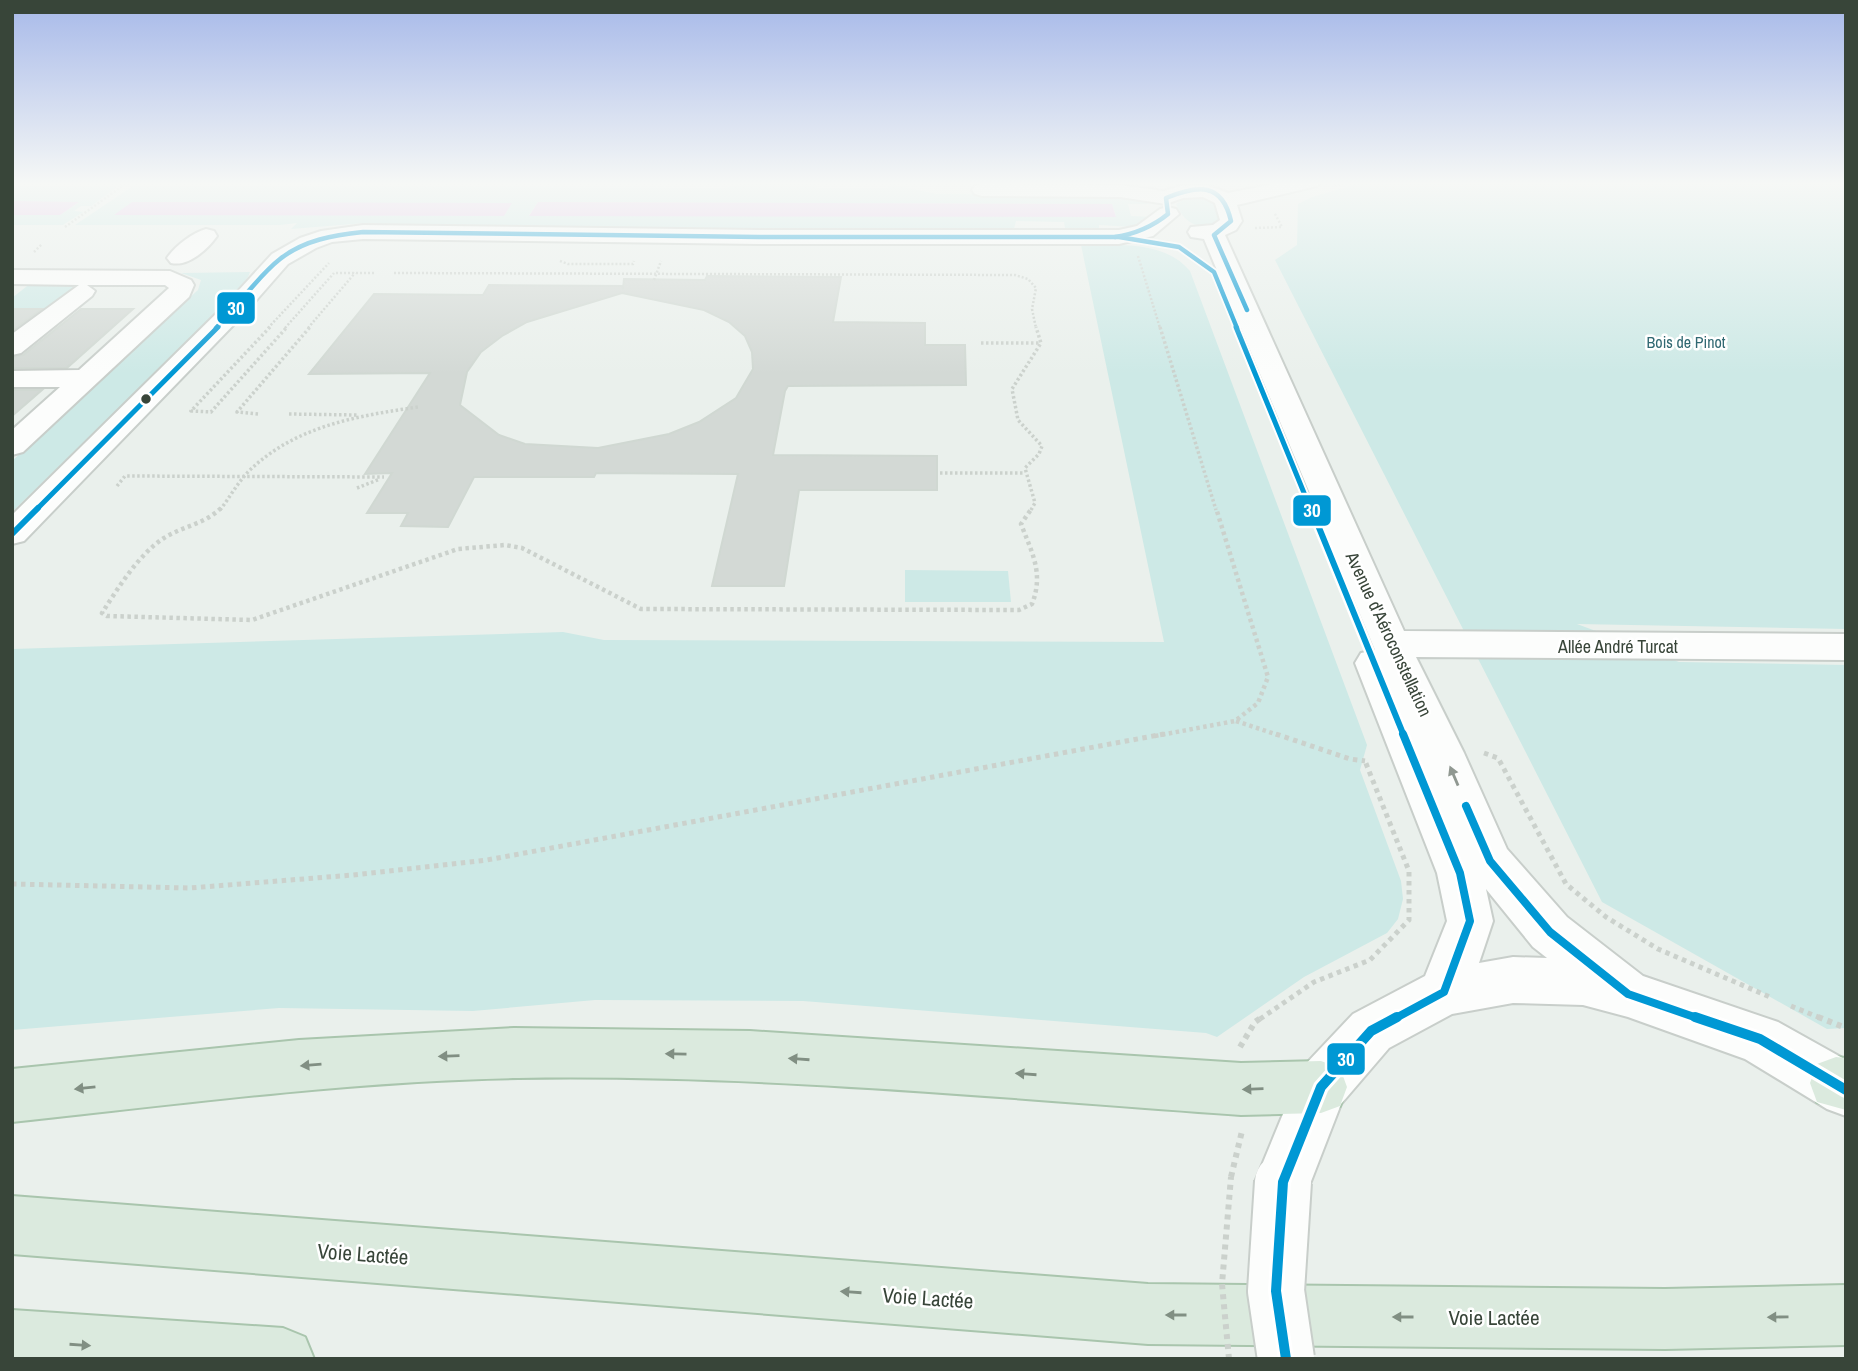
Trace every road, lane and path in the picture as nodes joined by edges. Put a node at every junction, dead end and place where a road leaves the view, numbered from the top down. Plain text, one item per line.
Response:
1 (194, 246) edge
2 (302, 246) edge
3 (1131, 246) edge
4 (1167, 246) edge
5 (1211, 246) edge
6 (1219, 246) edge
7 (179, 258) dead end
8 (1214, 272) junction
9 (319, 273) dead end
10 (355, 273) junction
11 (375, 273) dead end
12 (394, 274) dead end
13 (12, 277) edge
14 (83, 291) dead end
15 (981, 343) dead end
16 (1041, 343) junction
17 (12, 346) edge
18 (87, 378) junction
19 (21, 384) edge
20 (418, 407) dead end
21 (258, 414) dead end
22 (289, 414) dead end
23 (365, 415) junction
24 (12, 446) edge
25 (940, 473) dead end
26 (1025, 473) junction
27 (244, 477) junction
28 (117, 486) dead end
29 (357, 488) dead end
30 (12, 534) edge
31 (1391, 644) junction
32 (1846, 647) edge
33 (1235, 721) junction
34 (1481, 751) dead end
35 (12, 884) edge
36 (1444, 992) junction
37 (1628, 994) junction
38 (1771, 998) dead end
39 (1784, 1003) dead end
40 (1846, 1028) edge
41 (1236, 1055) dead end
42 (1842, 1086) edge
43 (1321, 1087) junction
44 (12, 1096) edge
45 (1245, 1119) dead end
46 (1257, 1180) junction
47 (12, 1224) edge
48 (1846, 1315) edge
49 (12, 1341) edge
50 (283, 1359) edge
51 (1229, 1359) edge
52 (1286, 1359) edge

1 - 7 street
2 - 30 street
3 - 33 path
4 - 8 street
5 - 8 street, Avenue d'Aéroconstellation
6 - 31 street, Avenue d'Aéroconstellation
8 - 36 street, Avenue d'Aéroconstellation
9 - 10 path
10 - 11 path
10 - 21 path
12 - 16 path
13 - 18 street
14 - 17 street
15 - 16 path
16 - 26 path
18 - 19 street
18 - 24 street
20 - 23 path
22 - 23 path
23 - 27 path
25 - 26 path
26 - 27 path
27 - 28 path
27 - 29 path
31 - 32 street, Allée André Turcat
37 -> 31 street, Avenue d'Aéroconstellation
33 - 35 path
33 - 41 path
34 - 38 path
36 - 37 street
36 - 43 street
37 - 42 street
39 - 40 path
43 -> 44 highway
43 - 46 street
45 - 46 path
46 - 51 path, bridge
46 - 52 street, bridge
48 -> 47 highway, Voie Lactée
49 -> 50 highway

